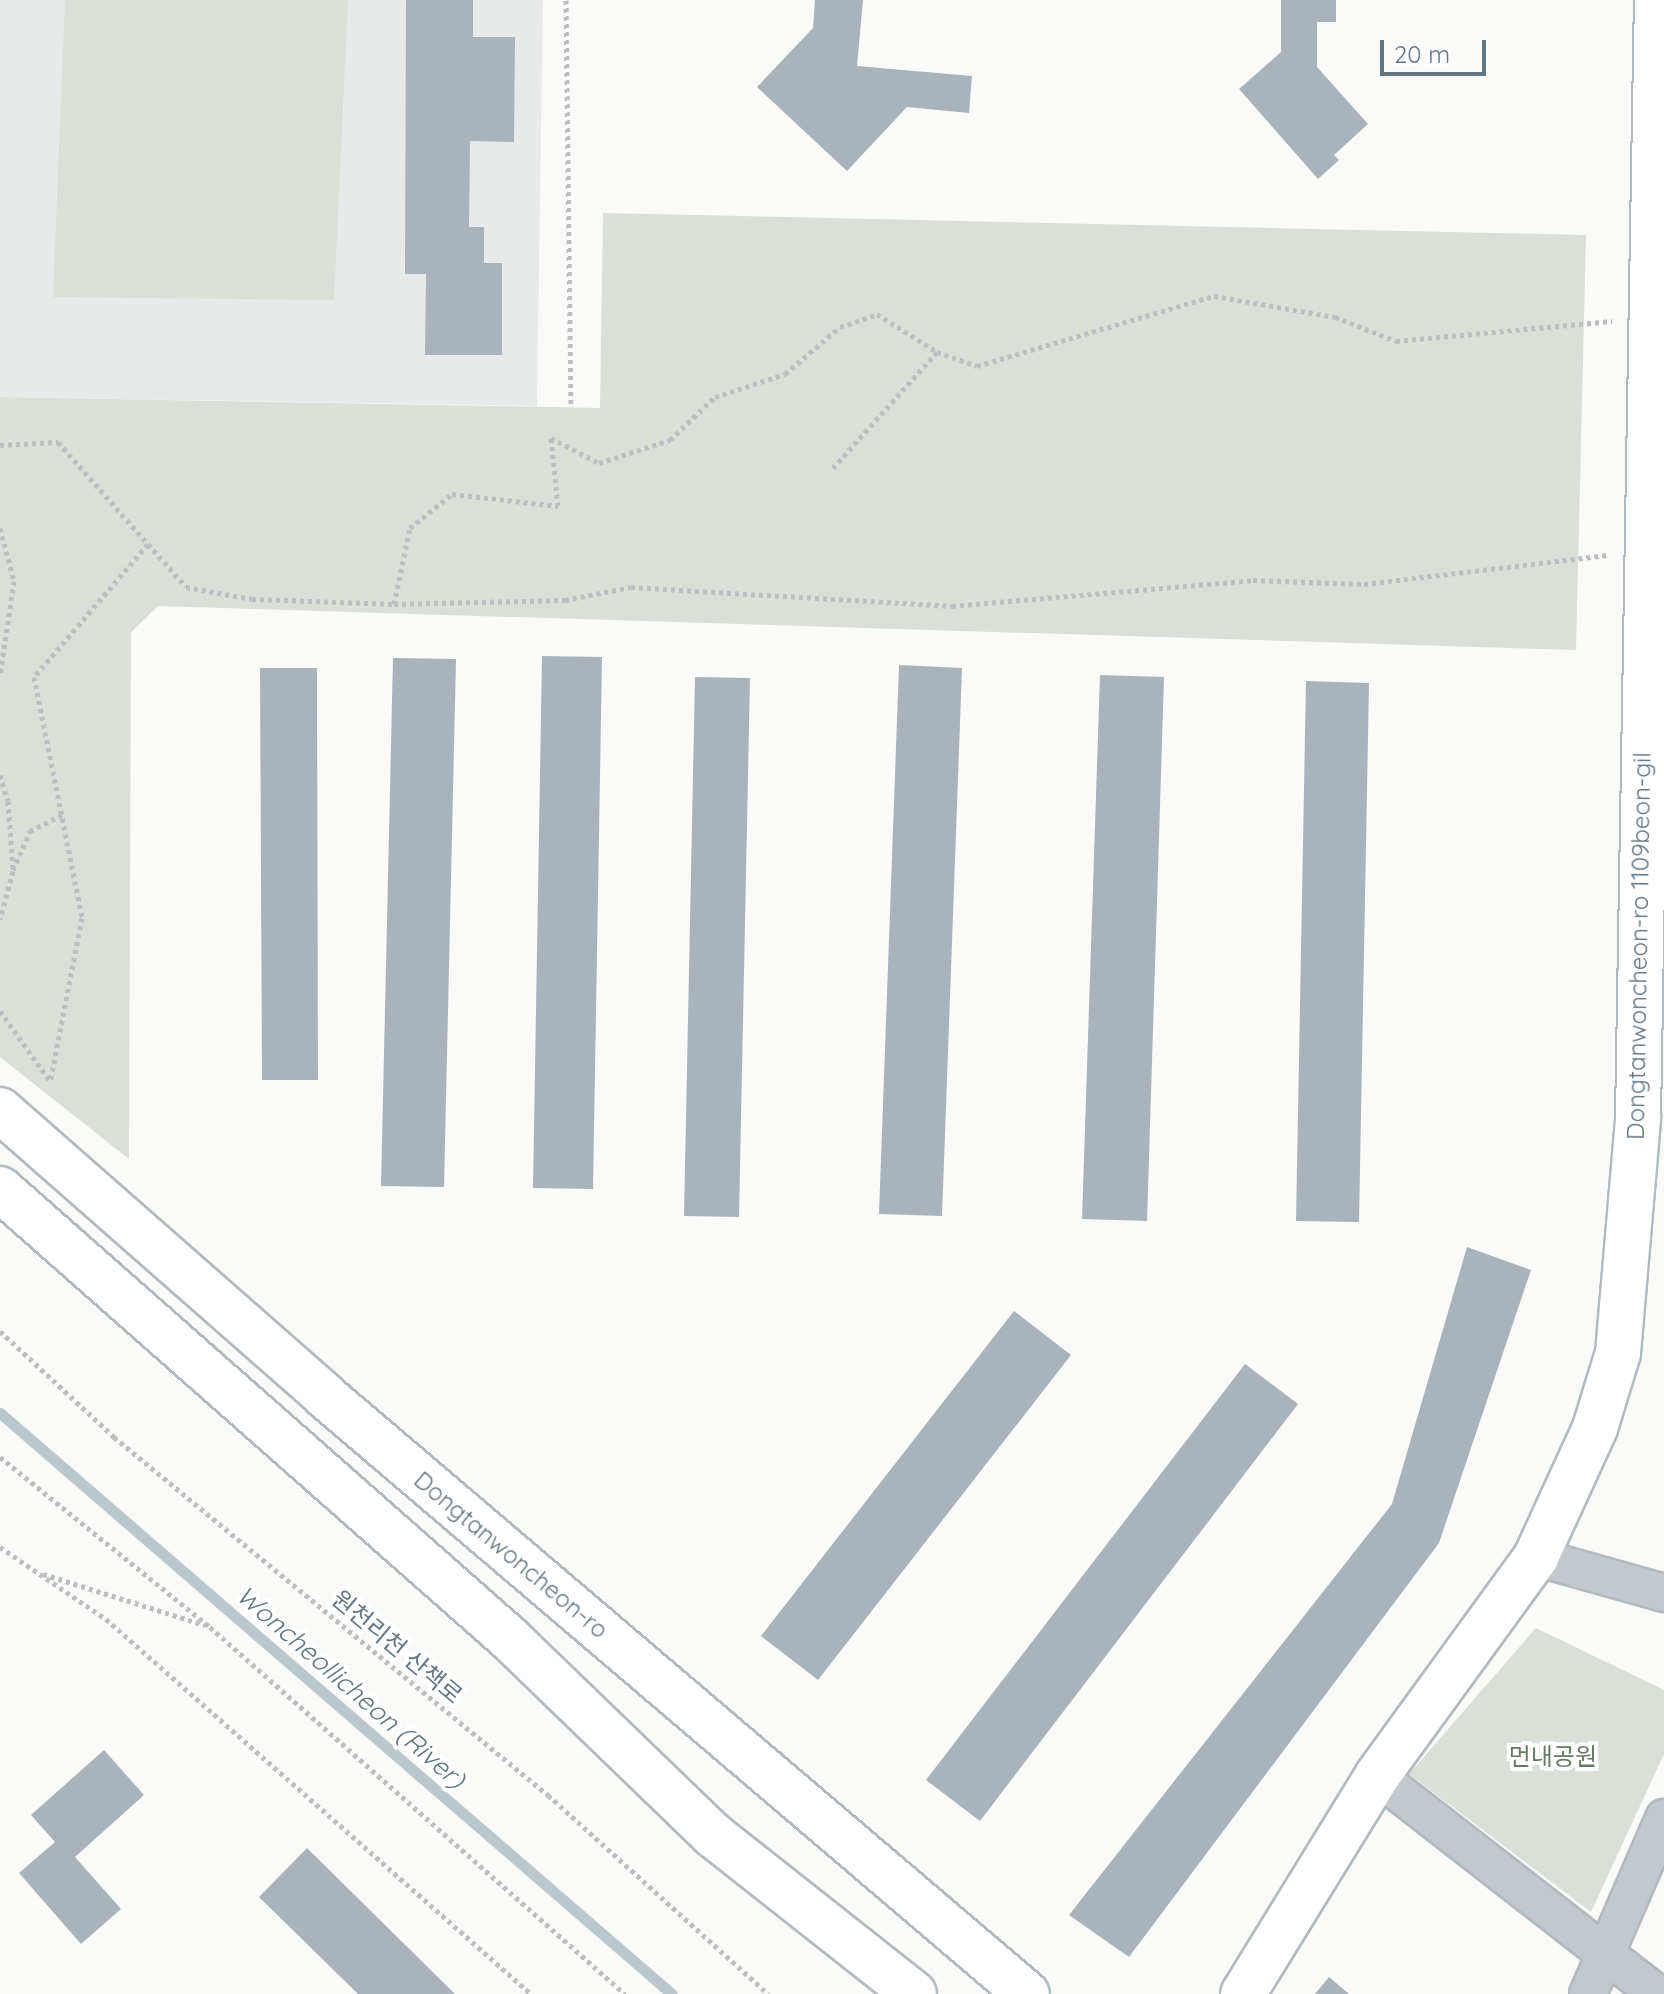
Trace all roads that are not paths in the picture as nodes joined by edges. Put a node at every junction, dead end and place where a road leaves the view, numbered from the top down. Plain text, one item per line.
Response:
1 (1657, 0) edge
2 (1656, 491) edge
3 (0, 1110) edge
4 (0, 1189) edge
5 (1536, 1557) junction
6 (1664, 1593) edge
7 (1377, 1776) junction
8 (1664, 1818) edge
9 (1606, 1953) junction
10 (914, 1994) edge
11 (1027, 1994) edge
12 (1243, 1994) edge
13 (1588, 1994) edge
14 (1657, 1994) edge

1 - 2 main road, Dongtanwoncheon-ro 1109beon-gil
2 - 5 main road, Dongtanwoncheon-ro 1109beon-gil
3 - 11 main road, Dongtanwoncheon-ro
4 - 10 main road
5 - 6 street
5 - 7 main road, Dongtanwoncheon-ro 1109beon-gil
7 - 9 street
7 - 12 main road, Dongtanwoncheon-ro 1109beon-gil
8 - 9 street
9 - 13 street
9 - 14 street

